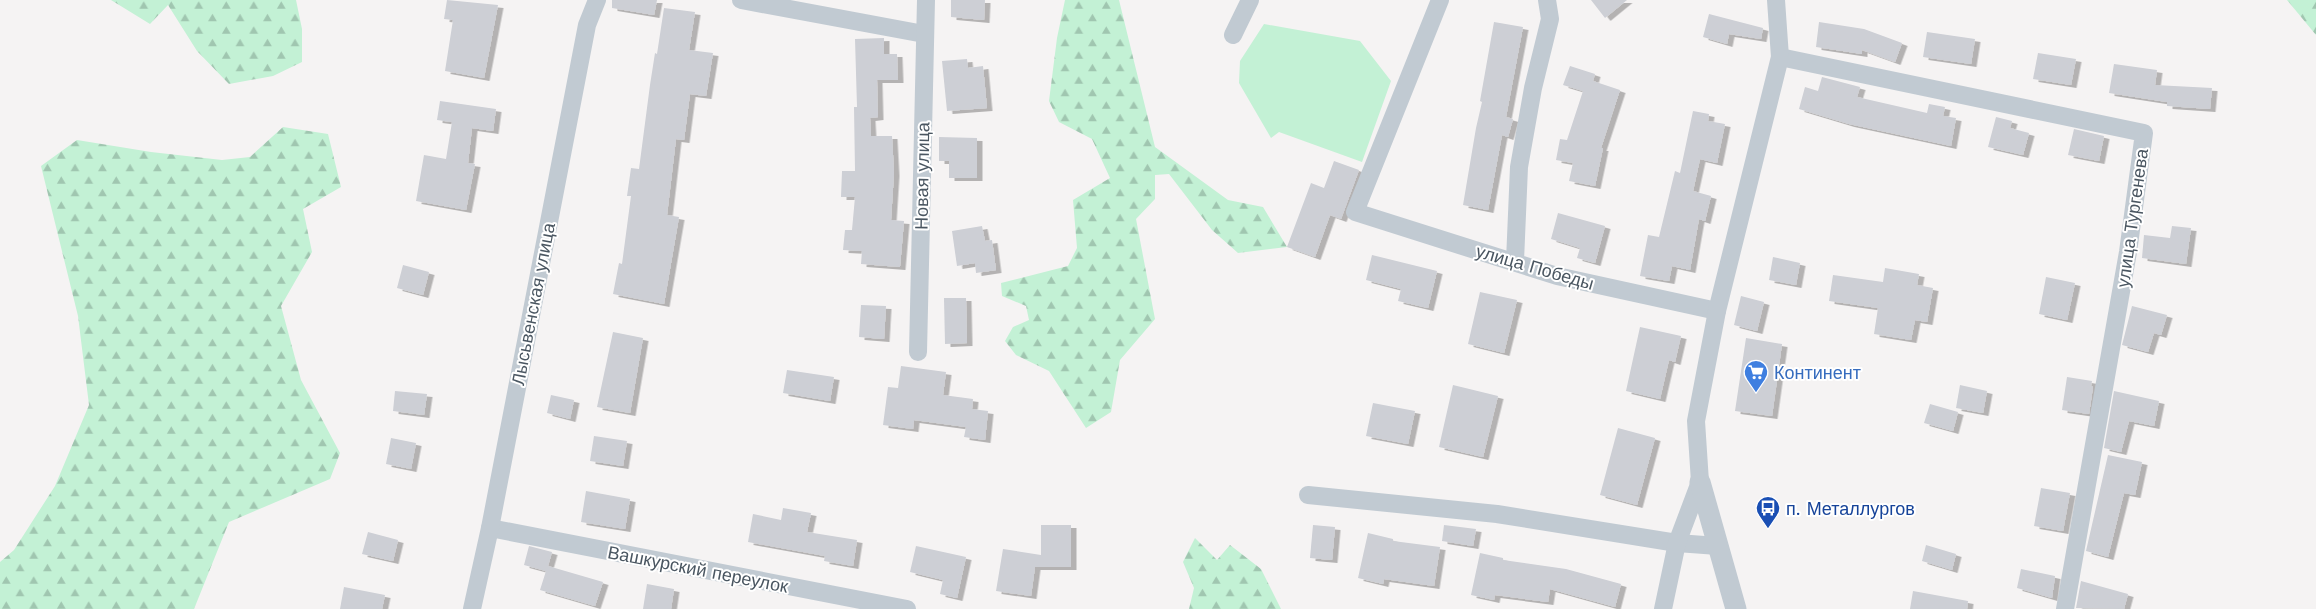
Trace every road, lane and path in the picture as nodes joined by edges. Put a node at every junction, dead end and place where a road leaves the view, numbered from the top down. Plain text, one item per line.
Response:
1 (597, 0) edge
2 (741, 0) edge
3 (926, 0) edge
4 (1250, 0) edge
5 (1440, 0) edge
6 (1546, 0) edge
7 (1776, 0) edge
8 (924, 34) junction
9 (1234, 35) dead end
10 (1780, 57) junction
11 (1515, 261) junction
12 (1718, 311) junction
13 (918, 352) dead end
14 (1700, 482) junction
15 (1308, 494) dead end
16 (490, 528) junction
17 (1677, 543) junction
18 (1718, 546) junction
19 (472, 609) edge
20 (907, 609) edge
21 (1662, 609) edge
22 (1736, 609) edge
23 (2064, 609) edge

1 - 16 street, Лысьвенская улица
2 - 8 street
3 - 8 street, Новая улица
4 - 9 street
5 - 11 street, улица Победы
6 - 11 street
7 - 10 street
8 - 13 street, Новая улица
10 - 12 street
10 - 23 street, улица Тургенева
11 - 12 street, улица Победы
12 - 14 street
14 - 17 street
14 - 18 street
15 - 17 street
16 - 19 street, Лысьвенская улица
16 - 20 street, Вашкурский переулок
17 - 18 street
17 - 21 street
18 - 22 street

